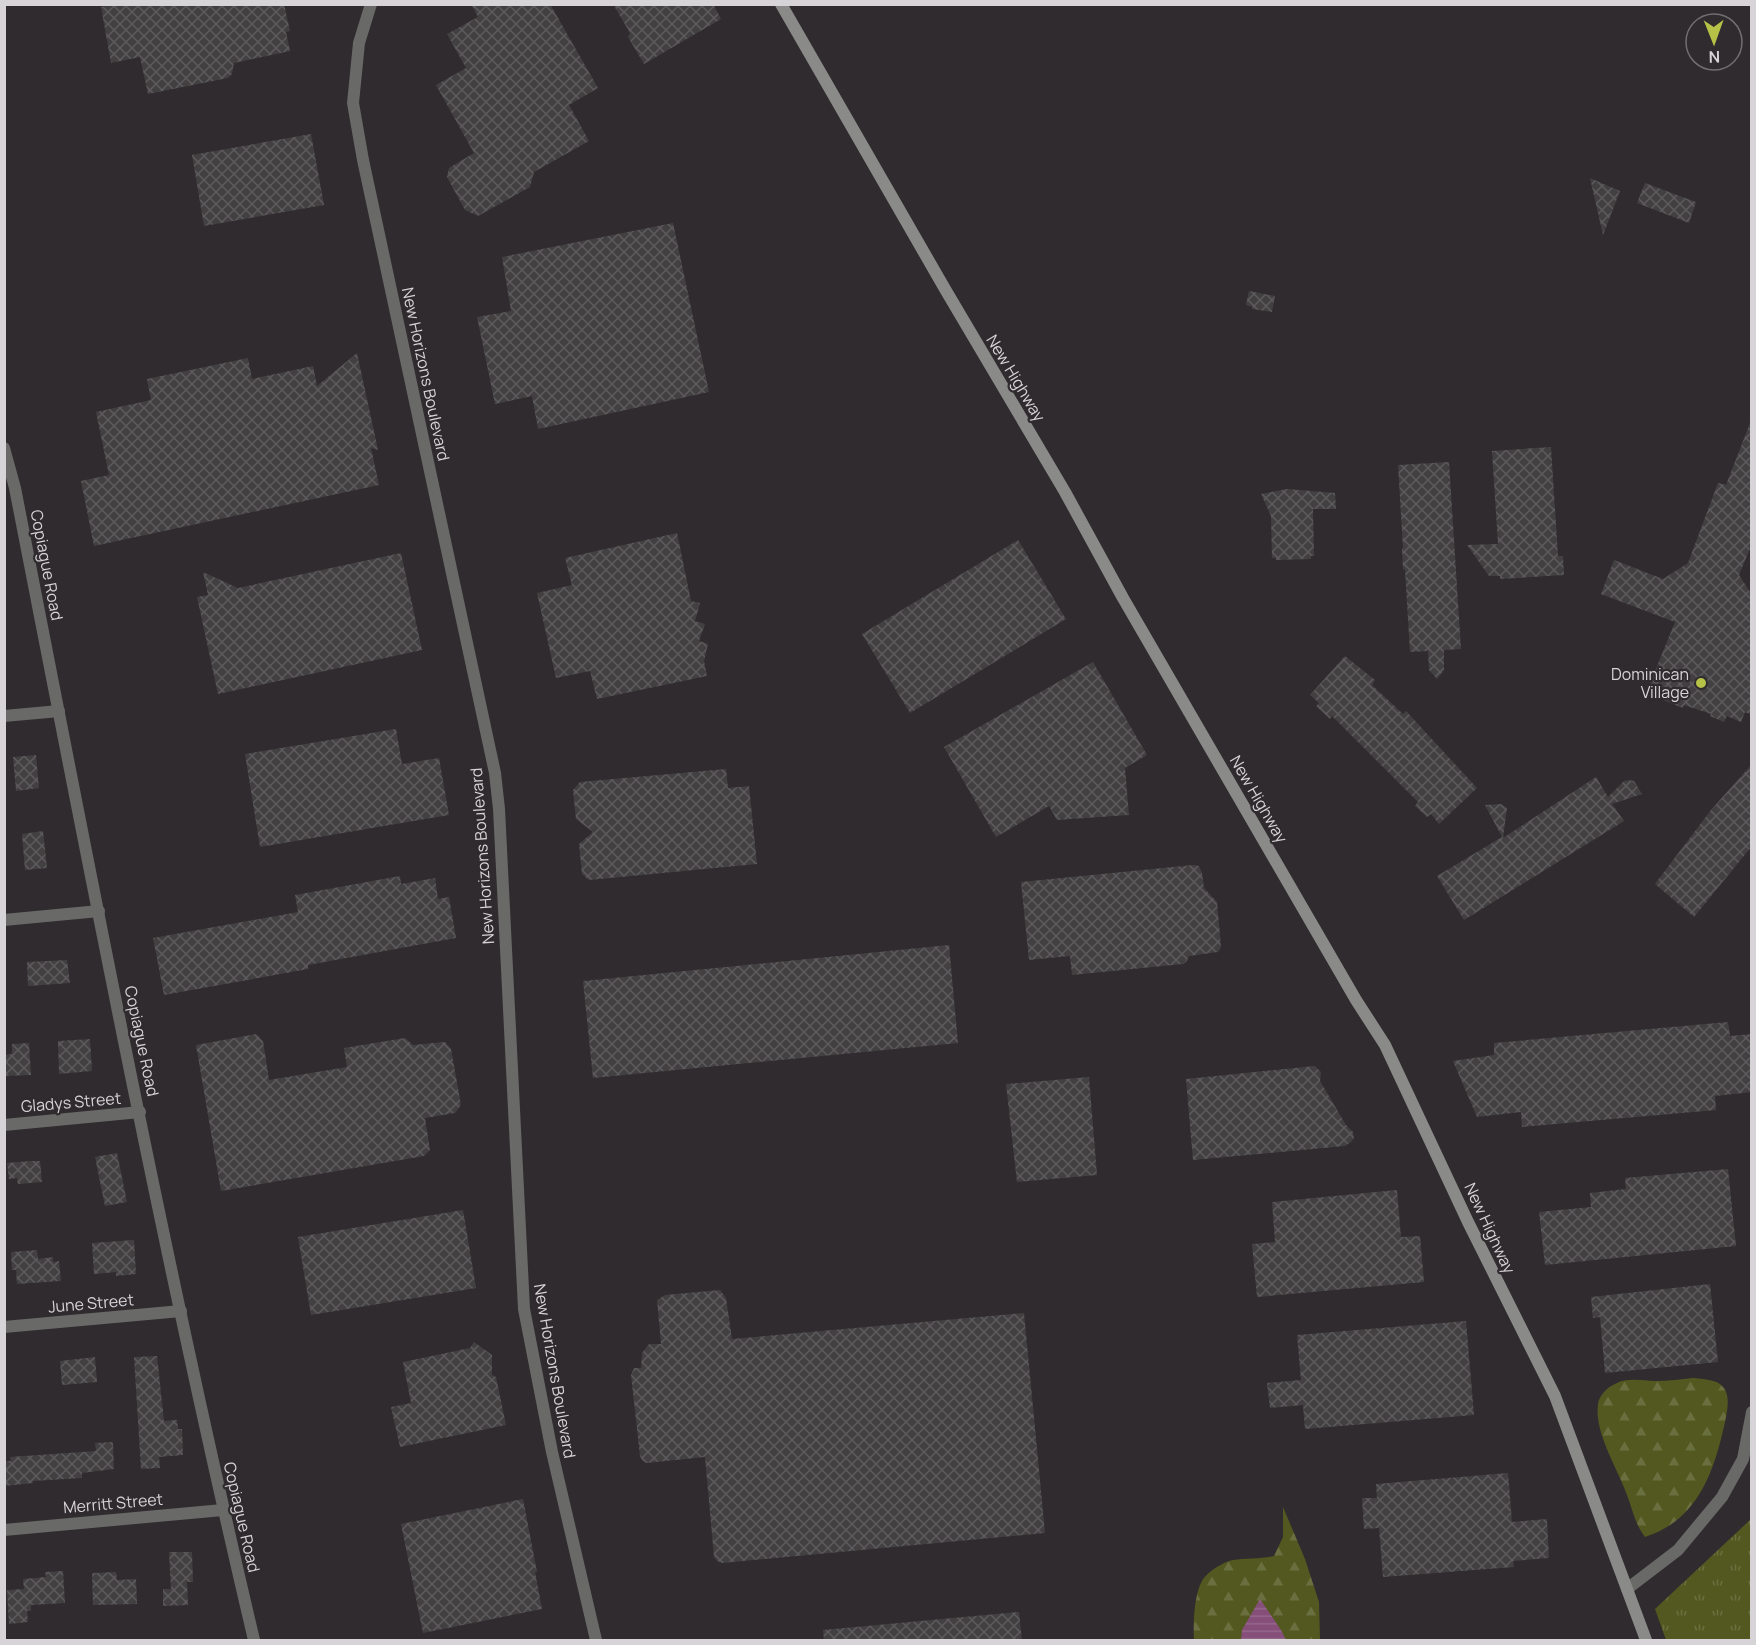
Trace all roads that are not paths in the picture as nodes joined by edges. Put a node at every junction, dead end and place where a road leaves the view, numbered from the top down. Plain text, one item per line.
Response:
1 (371, 4) edge
2 (782, 4) edge
3 (4, 448) edge
4 (10, 489) edge
5 (59, 711) junction
6 (4, 716) edge
7 (99, 911) junction
8 (4, 920) edge
9 (140, 1112) junction
10 (4, 1125) edge
11 (181, 1311) junction
12 (4, 1328) edge
13 (1752, 1412) edge
14 (1747, 1460) edge
15 (224, 1510) junction
16 (4, 1530) edge
17 (1627, 1589) junction
18 (254, 1641) edge
19 (596, 1641) edge
20 (1646, 1641) edge

1 - 19 street, New Horizons Boulevard
2 - 17 main road, New Highway
3 - 4 street, Copiague Road
4 - 5 street, Copiague Road
5 - 6 street
5 - 7 street, Copiague Road
7 - 8 street
7 - 9 street, Copiague Road
9 - 10 street, Gladys Street
9 - 11 street, Copiague Road
11 - 12 street, June Street
11 - 15 street, Copiague Road
13 - 14 street
14 - 17 street
15 - 16 street, Merritt Street
15 - 18 street, Copiague Road
17 - 20 main road, New Highway

